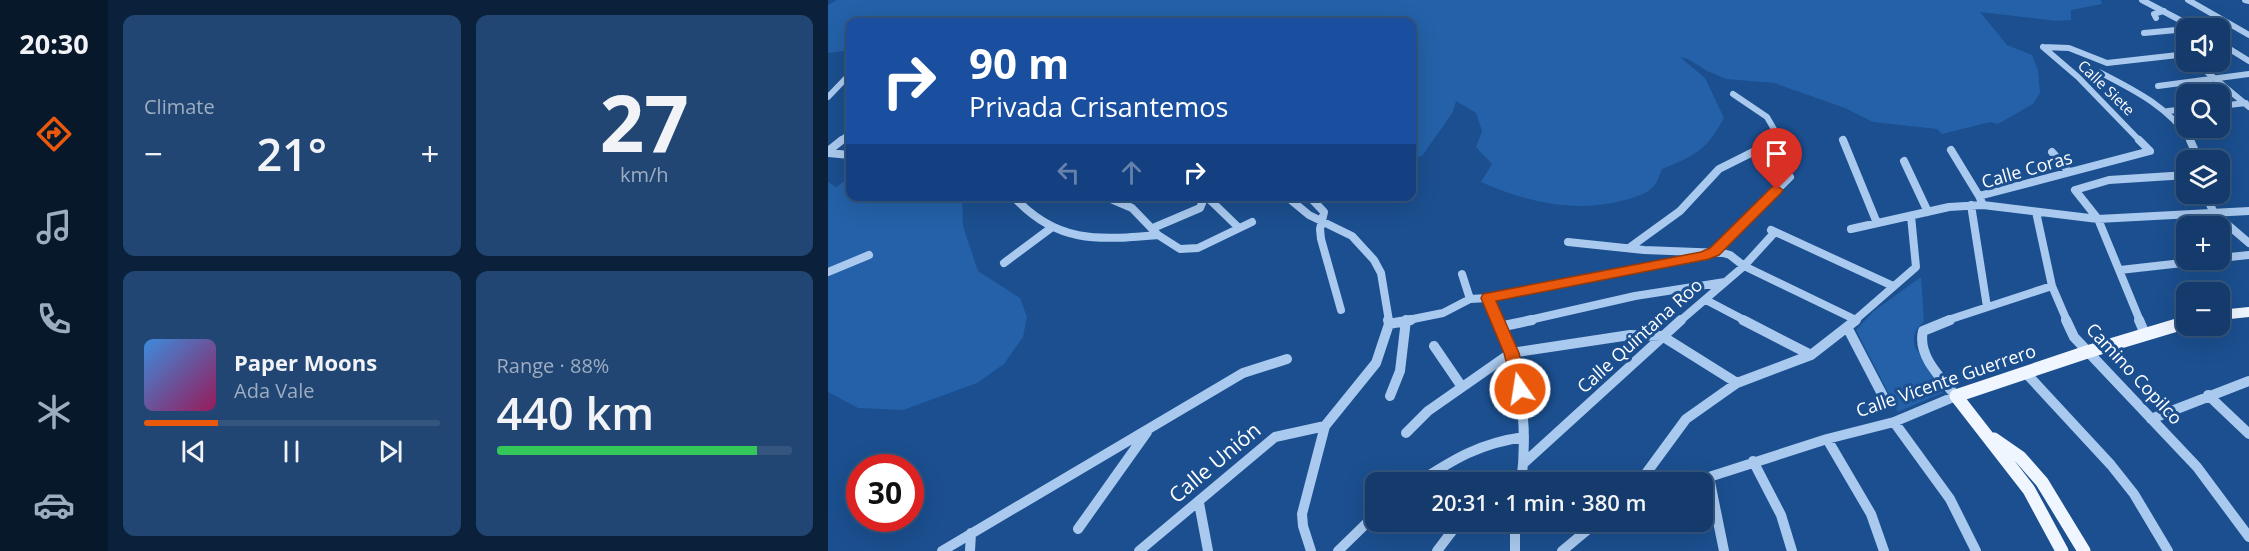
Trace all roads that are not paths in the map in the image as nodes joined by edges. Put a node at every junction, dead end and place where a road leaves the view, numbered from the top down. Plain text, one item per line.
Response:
1 (2142, 0) edge
2 (2188, 0) edge
3 (2245, 0) edge
4 (2249, 2) edge
5 (2164, 12) junction
6 (2156, 18) dead end
7 (2176, 18) edge
8 (2176, 30) edge
9 (2144, 33) dead end
10 (2249, 35) edge
11 (2232, 49) edge
12 (2176, 56) edge
13 (2249, 61) edge
14 (2099, 72) dead end
15 (2208, 72) edge
16 (2249, 74) edge
17 (846, 78) edge
18 (2216, 78) junction
19 (2158, 86) dead end
20 (1733, 94) dead end
21 (828, 97) edge
22 (2248, 104) edge
23 (2230, 105) edge
24 (2168, 111) junction
25 (2176, 111) edge
26 (846, 136) edge
27 (1843, 139) dead end
28 (1951, 150) dead end
29 (2196, 150) edge
30 (2150, 151) joint
31 (828, 152) edge
32 (2052, 152) dead end
33 (846, 154) edge
34 (1904, 160) dead end
35 (2069, 172) junction
36 (2176, 176) edge
37 (1790, 177) dead end
38 (1978, 196) junction
39 (1017, 201) edge
40 (1116, 201) edge
41 (1204, 201) edge
42 (1211, 201) edge
43 (1292, 201) edge
44 (1314, 201) edge
45 (2210, 204) edge
46 (1971, 205) junction
47 (1983, 205) junction
48 (2249, 211) edge
49 (1929, 212) junction
50 (2036, 212) junction
51 (2214, 213) junction
52 (1911, 216) junction
53 (2098, 219) junction
54 (1252, 222) dead end
55 (1878, 223) junction
56 (1327, 224) junction
57 (1051, 228) junction
58 (1239, 228) junction
59 (1851, 229) dead end
60 (1155, 231) junction
61 (1568, 242) dead end
62 (2249, 243) edge
63 (1629, 248) junction
64 (1714, 252) junction
65 (870, 255) dead end
66 (2249, 255) edge
67 (2230, 257) edge
68 (1004, 263) dead end
69 (2176, 264) edge
70 (1744, 266) junction
71 (2120, 270) junction
72 (828, 272) edge
73 (1462, 274) dead end
74 (1725, 282) junction
75 (1893, 286) junction
76 (2052, 286) junction
77 (1488, 298) junction
78 (1470, 299) junction
79 (1706, 300) junction
80 (1987, 307) junction
81 (1341, 310) dead end
82 (2249, 312) edge
83 (2230, 314) edge
84 (1406, 320) junction
85 (1856, 320) junction
86 (1389, 324) junction
87 (2176, 325) edge
88 (1499, 327) junction
89 (1848, 327) junction
90 (2145, 333) junction
91 (1662, 336) junction
92 (1434, 346) dead end
93 (2087, 351) junction
94 (1511, 353) junction
95 (1811, 355) junction
96 (1287, 359) dead end
97 (2025, 372) junction
98 (2249, 381) edge
99 (1737, 383) junction
100 (1462, 387) junction
101 (2208, 395) junction
102 (1390, 396) dead end
103 (1883, 396) dead end
104 (1956, 396) junction
105 (2151, 418) junction
106 (1894, 422) junction
107 (1325, 426) junction
108 (1149, 430) junction
109 (1406, 434) dead end
110 (1987, 434) junction
111 (2249, 434) edge
112 (1524, 437) junction
113 (1827, 439) junction
114 (1752, 461) junction
115 (1525, 462) junction
116 (1434, 472) edge
117 (1523, 472) edge
118 (1647, 472) edge
119 (1713, 476) edge
120 (1713, 497) edge
121 (1199, 503) junction
122 (1365, 525) edge
123 (1078, 529) dead end
124 (971, 532) junction
125 (1451, 532) edge
126 (1515, 532) edge
127 (1585, 532) edge
128 (2249, 537) edge
129 (942, 551) edge
130 (970, 551) edge
131 (1139, 551) edge
132 (1208, 551) edge
133 (1311, 551) edge
134 (1338, 551) edge
135 (1437, 551) edge
136 (1515, 551) edge
137 (1562, 551) edge
138 (1724, 551) edge
139 (1792, 551) edge
140 (1884, 551) edge
141 (1976, 551) edge
142 (2062, 551) edge
143 (2084, 551) edge
144 (2168, 551) edge

1 - 5 street
2 - 10 street
3 - 4 street
5 - 6 street
5 - 7 street
8 - 9 street
11 - 13 street
12 - 30 street, Calle Siete
14 - 24 street
15 - 18 street
16 - 18 street
17 - 21 street
18 - 19 street
18 - 22 street
20 - 63 street
22 - 23 street
24 - 25 street
24 - 29 street
26 - 31 street
27 - 55 street
28 - 38 street
30 - 35 street, Calle Coras
31 - 33 street
32 - 35 street
34 - 49 street
35 - 38 street, Calle Coras
36 - 53 street, Calle Coras
37 - 64 street
38 - 47 street, Calle Coras
39 - 57 street
40 - 60 street
41 - 60 street
42 - 58 street
43 - 56 street
44 - 56 street
45 - 51 street
46 - 47 street, Calle Coras
46 - 49 street, Calle Coras
46 - 80 street
47 - 50 street
48 - 51 street
49 - 52 street, Calle Coras
50 - 53 street
50 - 76 street, Camino Copilco
51 - 53 street
51 - 62 street
52 - 55 street, Calle Coras
52 - 75 street
53 - 71 street
54 - 58 street
55 - 59 street, Calle Coras
56 - 81 street
56 - 86 street
57 - 60 street
57 - 68 street
58 - 60 street
61 - 63 street
63 - 64 street
64 - 70 street
64 - 77 street
65 - 72 street
66 - 67 street
69 - 71 street
70 - 74 street, Calle Quintana Roo
70 - 75 street, Calle Quintana Roo
70 - 85 street
71 - 90 street
73 - 78 street
74 - 79 street, Calle Quintana Roo
74 - 88 street
75 - 85 street
76 - 80 street
76 - 93 street, Camino Copilco
77 - 78 street
77 - 88 street
78 - 84 street
79 - 91 street, Calle Quintana Roo
79 - 95 street
80 - 104 street
82 - 83 main road
84 - 86 street
84 - 102 street
85 - 89 street
86 - 107 street
87 - 90 main road, Calle Vicente Guerrero
88 - 94 street
89 - 95 street
89 - 103 street
90 - 93 main road, Calle Vicente Guerrero
91 - 94 street
91 - 99 street
91 - 115 street, Calle Quintana Roo
92 - 100 street
93 - 97 main road, Calle Vicente Guerrero
93 - 105 street, Camino Copilco
94 - 100 street
94 - 112 street
95 - 99 street
96 - 108 street
97 - 104 main road, Calle Vicente Guerrero
97 - 144 street
98 - 101 street
99 - 118 street
100 - 109 street
101 - 105 street
101 - 111 street
104 - 106 street, Calle Vicente Guerrero
104 - 110 main road
105 - 128 street, Camino Copilco
106 - 113 street, Calle Vicente Guerrero
106 - 141 street
107 - 121 street, Calle Unión
107 - 133 street
108 - 123 street
108 - 124 street
110 - 142 main road
110 - 143 main road
112 - 115 street
112 - 116 street
113 - 114 street, Calle Vicente Guerrero
113 - 140 street
114 - 119 street, Calle Vicente Guerrero
114 - 139 street
115 - 117 street
120 - 138 street
121 - 131 street, Calle Unión
121 - 132 street
122 - 134 street
124 - 129 street
124 - 130 street
125 - 135 street
126 - 136 street
127 - 137 street

